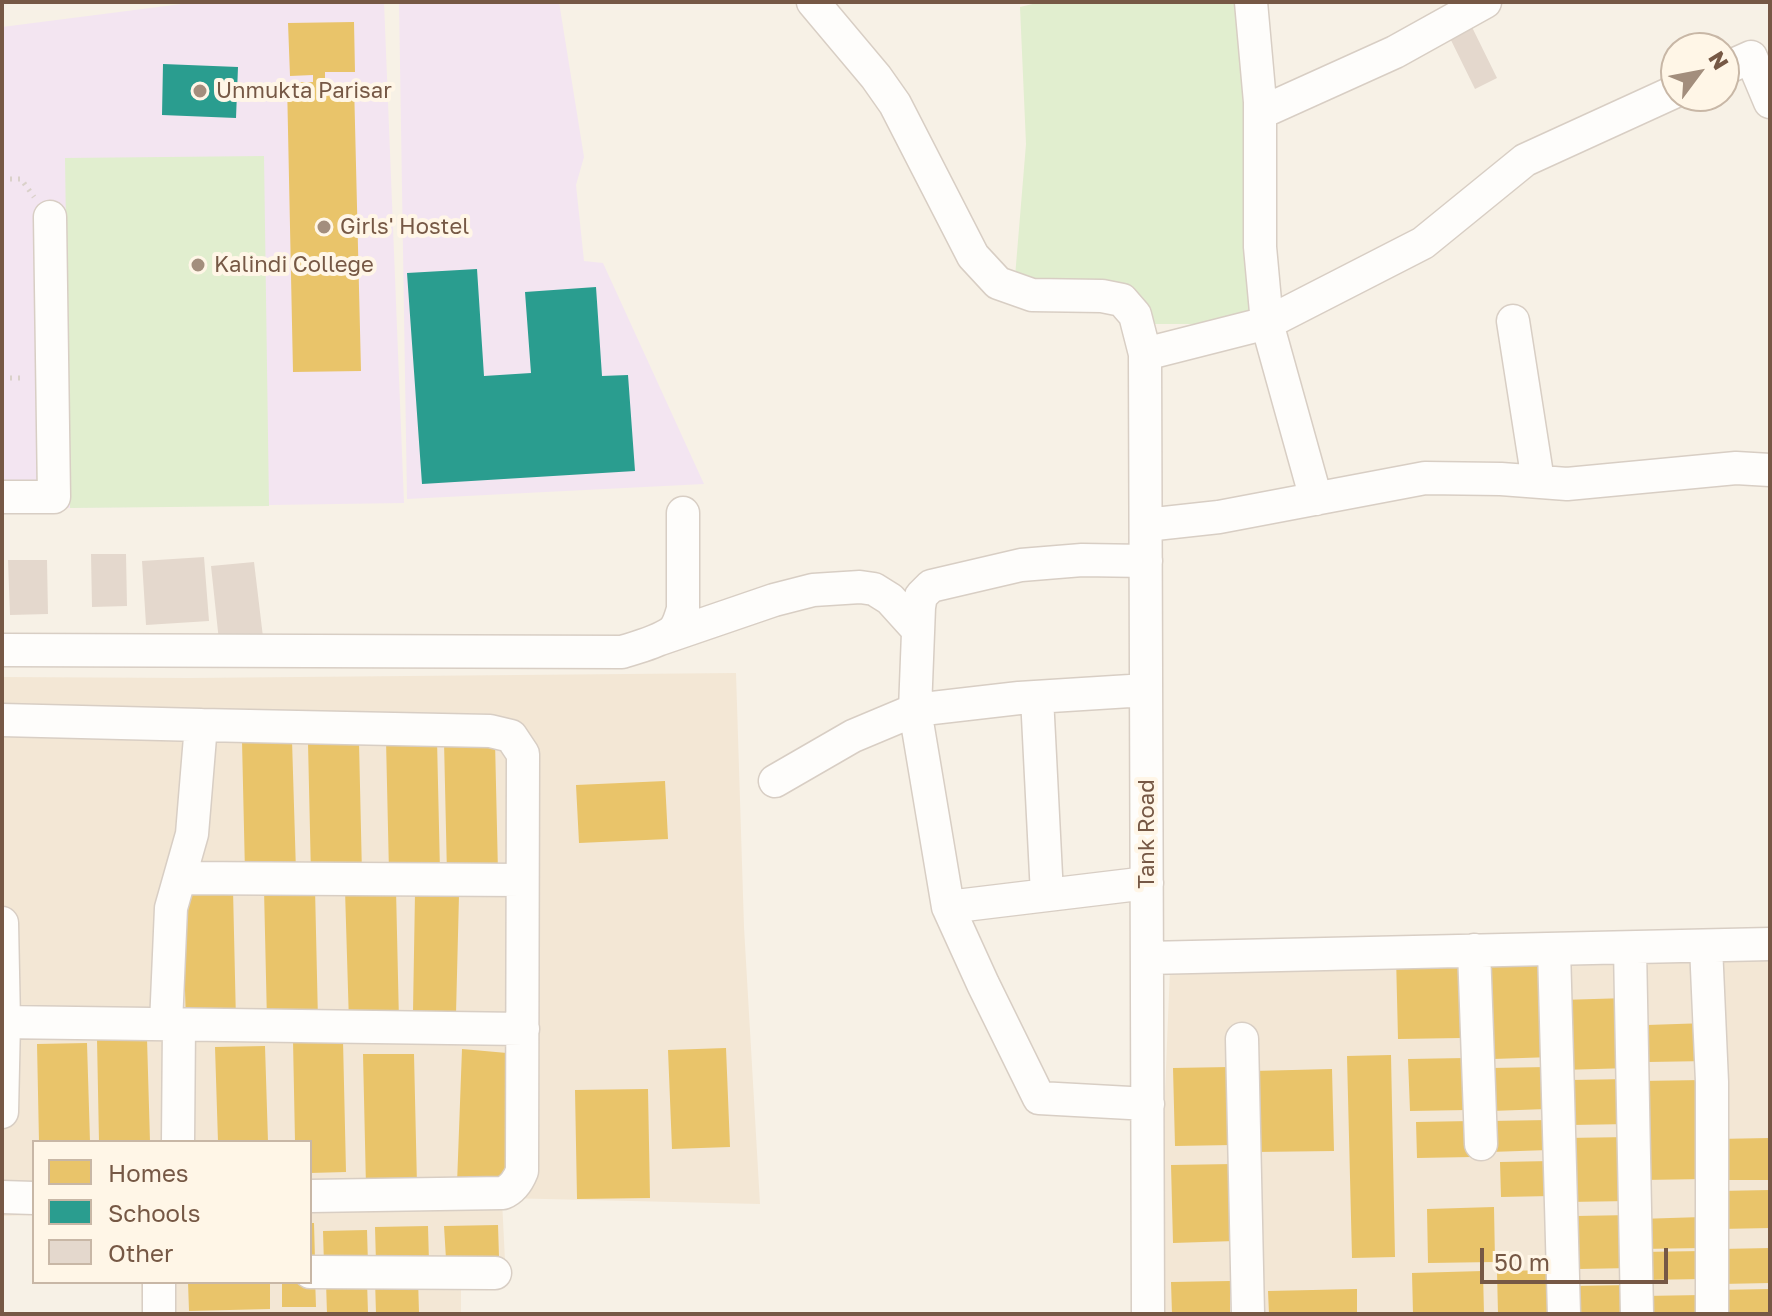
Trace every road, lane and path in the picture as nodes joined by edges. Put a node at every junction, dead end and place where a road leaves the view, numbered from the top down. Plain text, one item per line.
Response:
1 (813, 2) edge
2 (1251, 2) edge
3 (1485, 2) edge
4 (1740, 62) edge
5 (1660, 98) edge
6 (1770, 102) edge
7 (1260, 113) junction
8 (2, 179) edge
9 (50, 217) joint
10 (1513, 321) dead end
11 (1267, 323) junction
12 (1145, 354) junction
13 (1770, 470) edge
14 (1538, 481) junction
15 (2, 497) edge
16 (1316, 499) junction
17 (683, 513) dead end
18 (1146, 525) junction
19 (1146, 561) junction
20 (918, 630) junction
21 (653, 641) junction
22 (2, 650) edge
23 (1146, 690) junction
24 (1037, 697) junction
25 (915, 710) junction
26 (2, 720) edge
27 (201, 725) junction
28 (775, 781) dead end
29 (180, 878) junction
30 (522, 880) junction
31 (1147, 883) junction
32 (1047, 895) junction
33 (948, 907) junction
34 (2, 923) edge
35 (1770, 944) edge
36 (1706, 946) junction
37 (1630, 948) junction
38 (1554, 949) junction
39 (1474, 950) junction
40 (1147, 958) junction
41 (3, 1022) edge
42 (172, 1024) junction
43 (523, 1029) junction
44 (1242, 1039) dead end
45 (1148, 1104) junction
46 (2, 1112) edge
47 (178, 1140) edge
48 (1481, 1144) dead end
49 (312, 1196) edge
50 (2, 1197) edge
51 (32, 1198) edge
52 (312, 1272) edge
53 (495, 1273) dead end
54 (159, 1284) edge
55 (159, 1314) edge
56 (1148, 1314) edge
57 (1248, 1314) edge
58 (1564, 1314) edge
59 (1637, 1314) edge
60 (1712, 1314) edge

1 - 12 street, Tank Road
2 - 7 street
3 - 7 street
4 - 6 street
5 - 11 street
7 - 11 street
8 - 9 path
9 - 15 street
10 - 14 street
11 - 12 street
11 - 16 street
12 - 18 street, Tank Road
13 - 14 street
14 - 16 street
16 - 18 street
17 - 21 street
18 - 19 street, Tank Road
19 - 20 street
19 - 23 street, Tank Road
20 - 21 street
20 - 25 street
21 - 22 street
23 - 24 street
23 - 31 street, Tank Road
24 - 25 street
24 - 32 street
25 - 28 street
25 - 33 street
26 - 27 street
27 - 29 street
27 - 30 street
29 - 30 street
29 - 42 street
30 - 43 street
31 - 32 street
31 - 40 street, Tank Road
32 - 33 street
33 - 45 street
34 - 41 street
35 - 36 street
36 - 37 street
36 - 60 street
37 - 38 street
37 - 59 street
38 - 39 street
38 - 58 street
39 - 40 street
39 - 48 street
40 - 45 street, Tank Road
41 - 42 street
41 - 46 street
42 - 43 street
42 - 47 street
43 - 49 street
44 - 57 street
45 - 56 street, Tank Road
50 - 51 street
52 - 53 street
54 - 55 street

